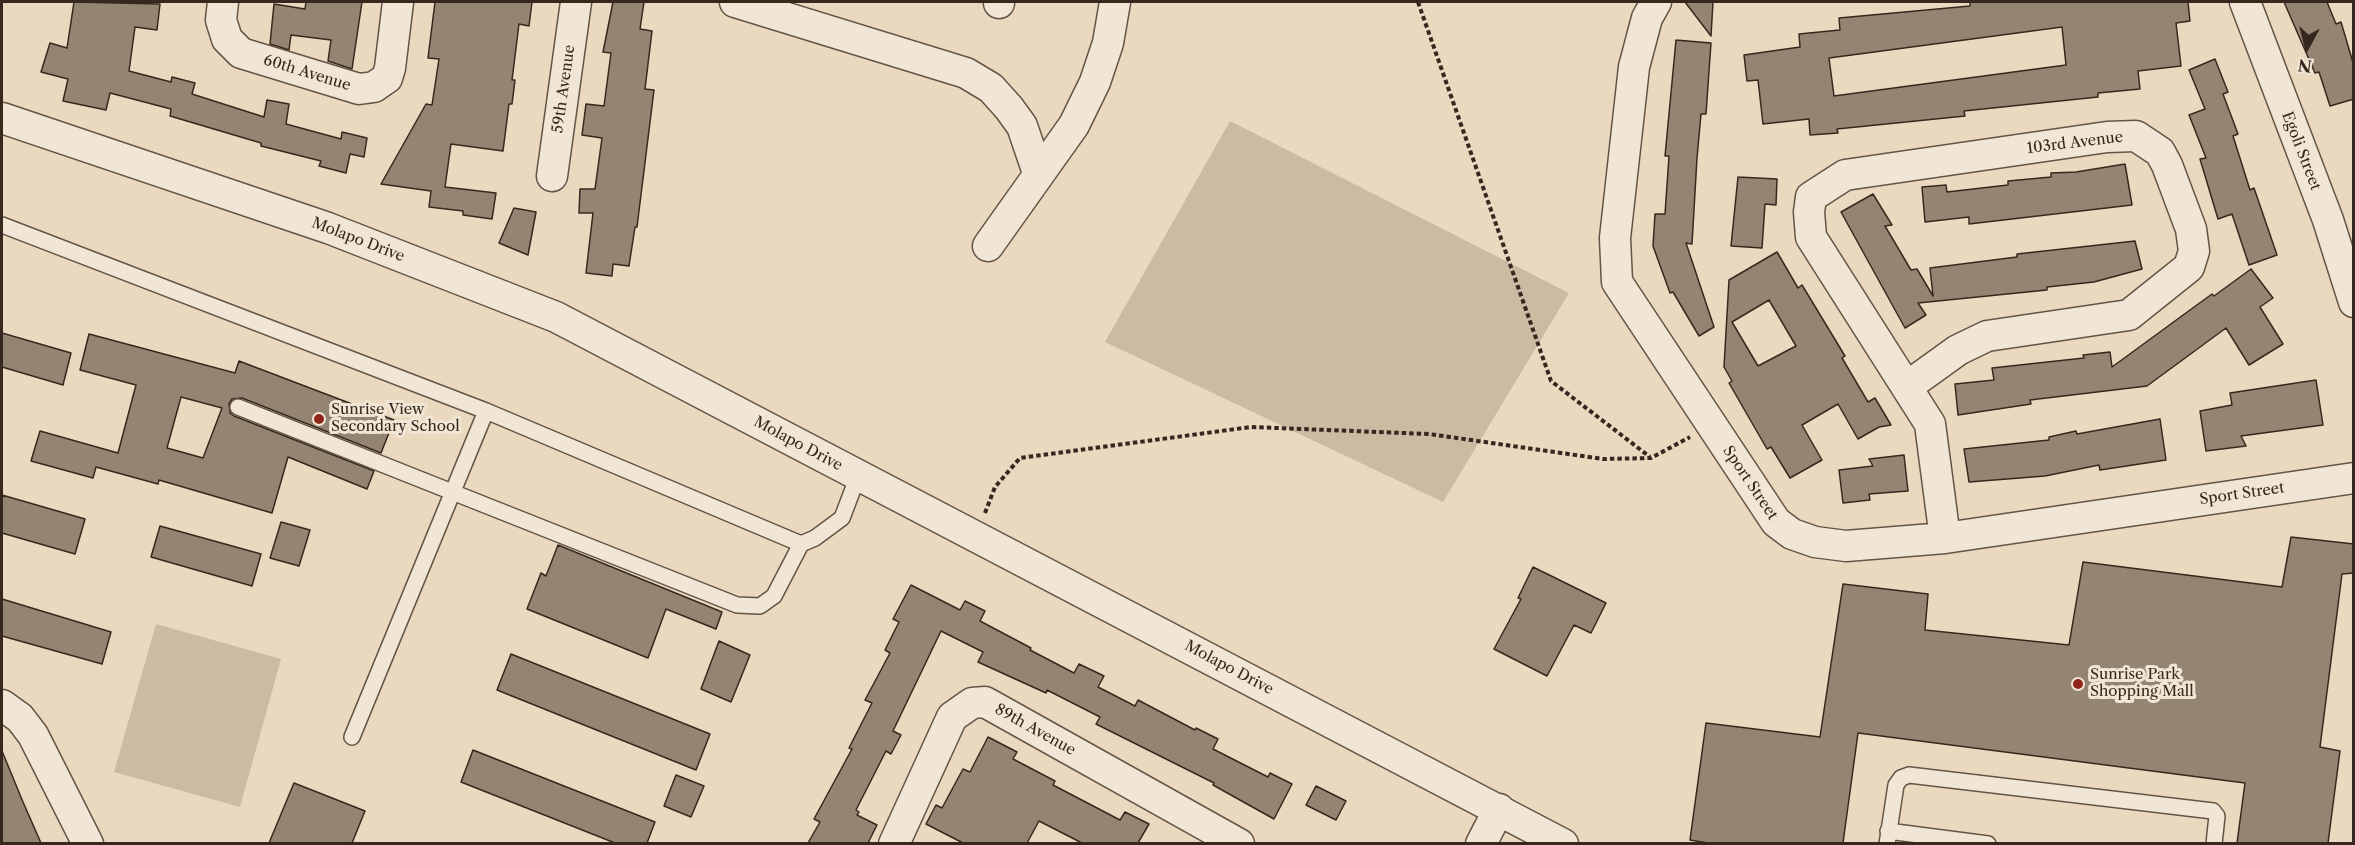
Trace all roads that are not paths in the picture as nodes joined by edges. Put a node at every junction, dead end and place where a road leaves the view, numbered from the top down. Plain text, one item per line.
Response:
1 (224, 2) edge
2 (398, 2) edge
3 (576, 2) edge
4 (735, 2) edge
5 (1115, 2) edge
6 (1656, 2) edge
7 (2245, 2) edge
8 (2, 118) edge
9 (1038, 173) junction
10 (552, 176) dead end
11 (2, 225) edge
12 (988, 246) dead end
13 (2354, 302) edge
14 (1908, 386) junction
15 (238, 407) dead end
16 (486, 411) junction
17 (858, 476) junction
18 (2354, 478) edge
19 (452, 490) junction
20 (1944, 538) junction
21 (801, 544) junction
22 (2, 705) edge
23 (352, 737) dead end
24 (1499, 809) junction
25 (1887, 837) edge
26 (88, 843) edge
27 (894, 843) edge
28 (1239, 843) edge
29 (1481, 843) edge
30 (1563, 843) edge
31 (1988, 843) edge
32 (2214, 843) edge

1 - 2 street, 60th Avenue
3 - 10 street, 59th Avenue
4 - 9 street
5 - 9 street
6 - 20 street, Sport Street
7 - 13 street, Egoli Street
8 - 17 street, Molapo Drive
9 - 12 street
11 - 16 lane
14 - 14 street, 103rd Avenue
14 - 20 street, 103rd Avenue
15 - 19 lane
16 - 19 lane
16 - 21 lane
17 - 21 lane
17 - 24 street, Molapo Drive
18 - 20 street, Sport Street
19 - 21 lane
19 - 23 lane
22 - 26 street
24 - 29 street
24 - 30 street, Molapo Drive
25 - 31 lane
25 - 32 lane
27 - 28 street, 89th Avenue

